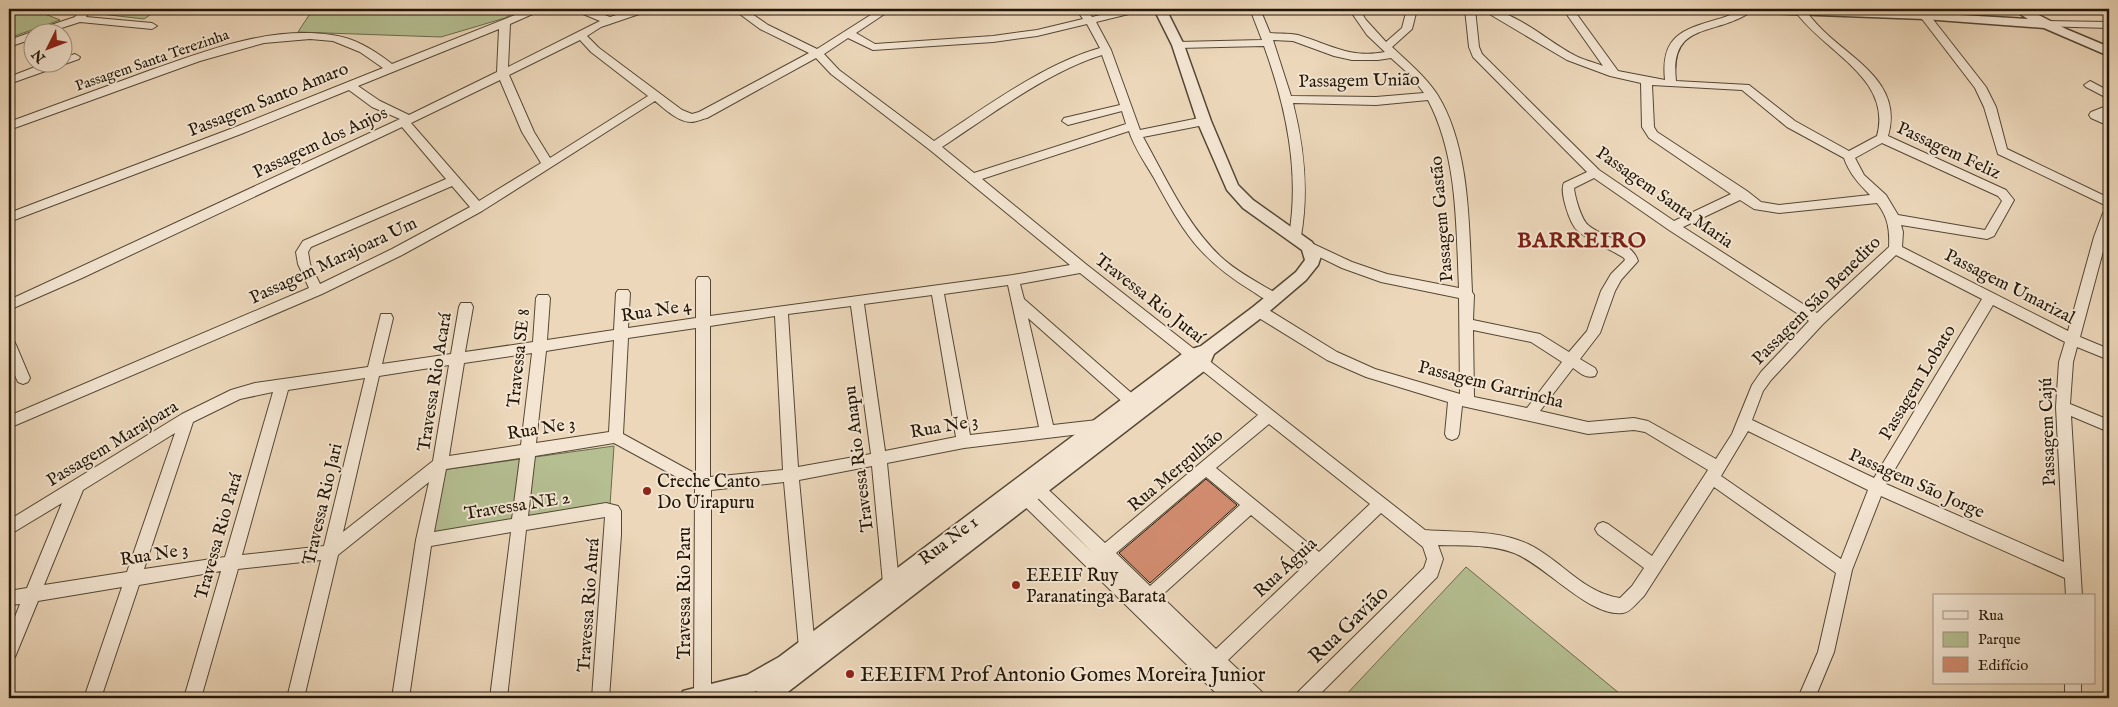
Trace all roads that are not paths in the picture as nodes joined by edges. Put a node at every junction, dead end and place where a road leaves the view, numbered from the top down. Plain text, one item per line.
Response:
1 (86, 9) edge
2 (539, 9) edge
3 (580, 9) edge
4 (644, 9) edge
5 (738, 9) edge
6 (887, 9) edge
7 (1137, 9) edge
8 (1160, 9) edge
9 (1256, 9) edge
10 (1354, 9) edge
11 (1412, 9) edge
12 (1470, 9) edge
13 (1486, 9) edge
14 (1568, 9) edge
15 (1750, 9) edge
16 (1768, 9) edge
17 (2018, 9) edge
18 (1800, 11) junction
19 (1084, 14) edge
20 (1924, 15) junction
21 (79, 19) junction
22 (608, 20) junction
23 (70, 22) edge
24 (2041, 22) junction
25 (505, 24) junction
26 (2109, 25) edge
27 (152, 26) dead end
28 (847, 33) junction
29 (581, 35) junction
30 (22, 39) edge
31 (1267, 39) junction
32 (9, 44) edge
33 (1178, 45) junction
34 (1106, 50) junction
35 (1390, 50) junction
36 (2109, 52) edge
37 (817, 53) junction
38 (75, 57) dead end
39 (72, 58) edge
40 (390, 68) junction
41 (34, 72) edge
42 (503, 74) junction
43 (1614, 74) junction
44 (9, 81) edge
45 (1646, 81) junction
46 (1671, 84) junction
47 (2090, 85) dead end
48 (354, 89) dead end
49 (2109, 94) edge
50 (656, 96) junction
51 (1432, 96) junction
52 (1286, 99) junction
53 (1125, 107) junction
54 (2109, 110) edge
55 (407, 120) junction
56 (1068, 121) dead end
57 (1204, 121) junction
58 (2109, 122) edge
59 (9, 126) edge
60 (1134, 131) junction
61 (1882, 138) junction
62 (934, 147) junction
63 (1850, 156) junction
64 (547, 163) junction
65 (1595, 173) junction
66 (973, 178) junction
67 (453, 181) junction
68 (2002, 193) joint
69 (1743, 194) junction
70 (1882, 198) junction
71 (2109, 203) edge
72 (478, 208) junction
73 (2109, 213) edge
74 (9, 218) edge
75 (1893, 219) junction
76 (1673, 226) junction
77 (1301, 241) junction
78 (1895, 249) junction
79 (1082, 268) junction
80 (703, 280) dead end
81 (1013, 280) junction
82 (937, 289) junction
83 (317, 291) junction
84 (623, 293) dead end
85 (1467, 295) junction
86 (543, 298) dead end
87 (1274, 298) junction
88 (1990, 298) junction
89 (857, 301) junction
90 (1018, 302) junction
91 (9, 304) edge
92 (466, 307) dead end
93 (781, 310) junction
94 (1259, 311) junction
95 (386, 318) dead end
96 (1818, 320) junction
97 (702, 322) junction
98 (1467, 324) junction
99 (621, 335) junction
100 (2072, 339) junction
101 (9, 345) edge
102 (540, 346) junction
103 (2109, 355) edge
104 (1200, 356) junction
105 (457, 358) junction
106 (1572, 360) junction
107 (372, 371) junction
108 (1590, 372) dead end
109 (23, 378) dead end
110 (282, 385) junction
111 (236, 394) joint
112 (1131, 400) junction
113 (1461, 400) junction
114 (2064, 407) junction
115 (1530, 414) junction
116 (1269, 415) junction
117 (188, 418) junction
118 (9, 422) edge
119 (1745, 423) junction
120 (1097, 426) junction
121 (2109, 426) edge
122 (1047, 431) junction
123 (1452, 434) dead end
124 (616, 436) junction
125 (964, 442) junction
126 (527, 451) junction
127 (879, 458) junction
128 (440, 464) junction
129 (1207, 468) junction
130 (1715, 473) junction
131 (791, 475) junction
132 (702, 483) junction
133 (77, 486) junction
134 (1877, 487) junction
135 (1027, 489) junction
136 (1381, 503) junction
137 (1251, 505) junction
138 (614, 514) joint
139 (518, 526) junction
140 (9, 528) edge
141 (1602, 529) dead end
142 (1424, 537) junction
143 (424, 540) junction
144 (330, 552) junction
145 (1098, 558) junction
146 (230, 563) junction
147 (1320, 563) junction
148 (1654, 566) junction
149 (1844, 570) junction
150 (2074, 574) junction
151 (134, 578) junction
152 (1424, 581) joint
153 (891, 583) junction
154 (33, 594) junction
155 (2074, 594) edge
156 (9, 598) edge
157 (1148, 603) junction
158 (807, 648) junction
159 (9, 651) edge
160 (1210, 666) junction
161 (2073, 684) edge
162 (697, 697) edge
163 (93, 698) edge
164 (193, 698) edge
165 (296, 698) edge
166 (400, 698) edge
167 (499, 698) edge
168 (601, 698) edge
169 (764, 698) edge
170 (1233, 698) edge
171 (1256, 698) edge
172 (1304, 698) edge
173 (1806, 698) edge
174 (2072, 698) edge

1 - 21 street
2 - 25 street, Passagem Santo Amaro
3 - 22 street
4 - 22 street, Passagem dos Anjos
5 - 37 street
6 - 28 street
7 - 19 street
8 - 33 street
9 - 31 street
10 - 35 street, Passagem Gastão
11 - 35 street
12 - 65 street, Passagem Santa Maria
13 - 43 street
14 - 43 street
15 - 46 street
16 - 18 street
17 - 24 street
18 - 20 street
18 - 61 street
19 - 28 street
19 - 34 street
20 - 24 street
20 - 71 street
21 - 23 street
21 - 27 street
22 - 29 street, Passagem dos Anjos
24 - 26 street
24 - 36 street
25 - 40 street, Passagem Santo Amaro
25 - 42 street
28 - 37 street
29 - 42 street, Passagem dos Anjos
29 - 50 street
30 - 32 street
31 - 33 street
31 - 35 street
31 - 52 street
33 - 57 street
34 - 53 street
34 - 62 street
35 - 51 street, Passagem Gastão
37 - 50 street
37 - 62 street, Travessa Rio Jutaí
38 - 39 street
40 - 59 street, Passagem Santa Terezinha
40 - 74 street, Passagem Santo Amaro
41 - 44 street
42 - 55 street, Passagem dos Anjos
42 - 64 street
43 - 45 street
45 - 46 street
45 - 69 street
46 - 63 street
47 - 49 street
48 - 55 street
50 - 64 street, Passagem Marajoara Um
51 - 52 street, Passagem União
51 - 85 street, Passagem Gastão
52 - 77 street
53 - 56 street
53 - 60 street
54 - 58 street
55 - 67 street
55 - 91 street, Passagem dos Anjos
57 - 60 street
57 - 77 street
60 - 66 street
60 - 87 street
61 - 63 street
61 - 68 street, Passagem Feliz
62 - 66 street, Travessa Rio Jutaí
63 - 70 street, Passagem São Benedito
64 - 72 street, Passagem Marajoara Um
65 - 76 street, Passagem Santa Maria
65 - 106 street
66 - 79 street, Travessa Rio Jutaí
67 - 72 street
67 - 83 street
68 - 75 street
69 - 70 street
69 - 76 street
70 - 75 street, Passagem São Benedito
72 - 83 street, Passagem Marajoara Um
73 - 100 street, Passagem Cajú
75 - 78 street, Passagem São Benedito
76 - 96 street, Passagem Santa Maria
77 - 85 street
77 - 87 street
78 - 88 street, Passagem Umarizal
78 - 96 street, Passagem São Benedito
79 - 81 street, Rua Ne 4
79 - 104 street, Travessa Rio Jutaí
80 - 97 street, Travessa Rio Paru
81 - 82 street, Rua Ne 4
81 - 90 street
82 - 89 street, Rua Ne 4
82 - 125 street
83 - 118 street, Passagem Marajoara Um
84 - 99 street
85 - 98 street, Passagem Gastão
86 - 102 street, Travessa SE 8
87 - 94 street
88 - 100 street, Passagem Umarizal
88 - 134 street, Passagem Lobato
89 - 93 street, Rua Ne 4
89 - 127 street, Travessa Rio Anapu
90 - 112 street
90 - 122 street
92 - 105 street, Travessa Rio Acará
93 - 97 street, Rua Ne 4
93 - 131 street
94 - 104 street
94 - 113 street, Passagem Garrincha
95 - 107 street, Travessa Rio Jari
96 - 119 street, Passagem São Benedito
97 - 99 street, Rua Ne 4
97 - 132 street, Travessa Rio Paru
98 - 106 street
98 - 113 street, Passagem Gastão
99 - 102 street, Rua Ne 4
99 - 124 street
100 - 103 street, Passagem Umarizal
100 - 114 street, Passagem Cajú
101 - 109 street
102 - 105 street, Rua Ne 4
102 - 126 street, Travessa SE 8
104 - 112 street, Rua Ne 1
104 - 116 street, Travessa Rio Jutaí
104 - 135 street, Rua Ne 1
105 - 107 street, Rua Ne 4
105 - 128 street, Travessa Rio Acará
106 - 108 street
106 - 115 street
107 - 110 street, Rua Ne 4
107 - 144 street, Travessa Rio Jari
110 - 111 street, Rua Ne 4
110 - 146 street, Travessa Rio Pará
111 - 117 street, Passagem Marajoara
112 - 120 street, Rua Ne 1
113 - 115 street, Passagem Garrincha
113 - 123 street, Passagem Gastão
114 - 121 street
114 - 150 street, Passagem Cajú
115 - 130 street, Passagem Garrincha
116 - 129 street, Rua Mergulhão
116 - 136 street, Travessa Rio Jutaí
117 - 133 street, Passagem Marajoara
117 - 151 street
119 - 130 street, Passagem São Benedito
119 - 134 street, Passagem São Jorge
120 - 122 street, Rua Ne 3
120 - 135 street, Rua Ne 1
122 - 125 street, Rua Ne 3
124 - 126 street, Rua Ne 3
124 - 132 street, Rua Ne 3
125 - 127 street, Rua Ne 3
126 - 128 street, Rua Ne 3
126 - 139 street, Travessa SE 8
127 - 131 street, Rua Ne 3
127 - 153 street, Travessa Rio Anapu
128 - 143 street, Travessa Rio Acará
128 - 144 street
129 - 137 street
129 - 145 street, Rua Mergulhão
130 - 148 street, Passagem São Benedito
130 - 149 street, Passagem Garrincha
131 - 132 street, Rua Ne 3
131 - 158 street
132 - 162 street, Travessa Rio Paru
133 - 140 street, Passagem Marajoara
133 - 154 street
134 - 149 street, Passagem Lobato
134 - 150 street, Passagem São Jorge
135 - 145 street
135 - 153 street, Rua Ne 1
135 - 169 street, Rua Ne 1
136 - 142 street, Travessa Rio Jutaí
136 - 147 street, Rua Águia
137 - 147 street
137 - 157 street
138 - 139 street, Travessa NE 2
138 - 168 street, Travessa Rio Aurá
139 - 143 street, Travessa NE 2
139 - 167 street, Travessa SE 8
141 - 148 street
142 - 148 street, Passagem São Benedito
142 - 152 street, Travessa Rio Jutaí
143 - 166 street, Travessa Rio Acará
144 - 146 street, Rua Ne 3
144 - 165 street, Travessa Rio Jari
145 - 157 street
146 - 151 street, Rua Ne 3
146 - 164 street, Travessa Rio Pará
147 - 160 street, Rua Águia
149 - 173 street
150 - 155 street, Passagem Cajú
151 - 154 street, Rua Ne 3
151 - 163 street
152 - 172 street, Rua Gavião
153 - 158 street, Rua Ne 1
154 - 156 street, Rua Ne 3
154 - 159 street
157 - 160 street
158 - 162 street, Rua Ne 1
160 - 170 street
160 - 171 street
161 - 174 street

